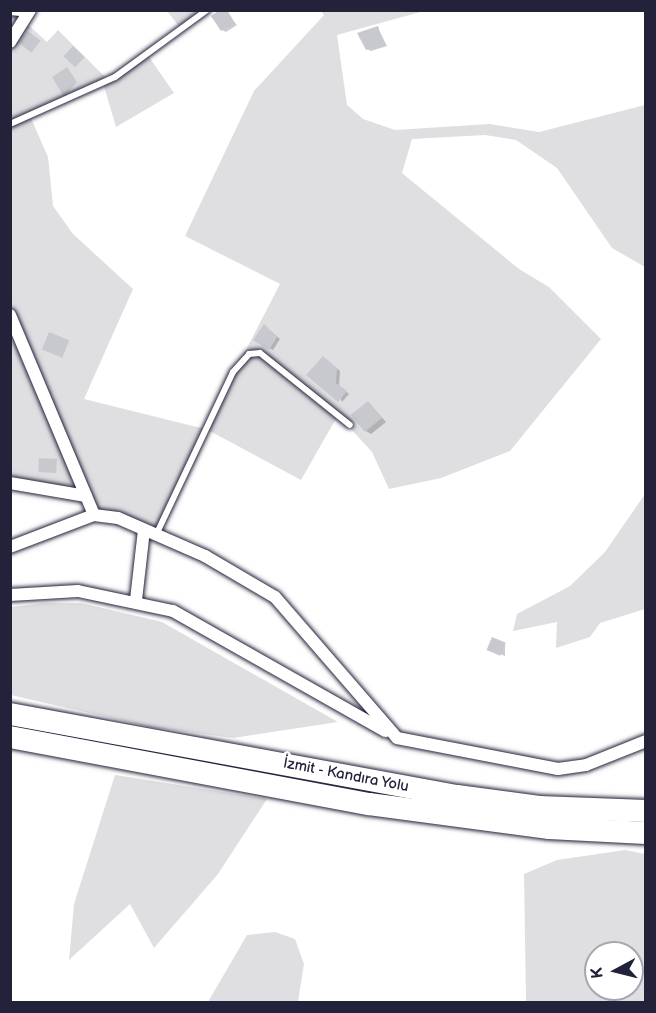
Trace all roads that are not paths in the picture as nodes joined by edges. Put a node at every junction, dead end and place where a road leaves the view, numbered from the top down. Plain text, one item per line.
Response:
1 (207, 10) edge
2 (10, 12) edge
3 (29, 12) edge
4 (10, 42) edge
5 (10, 123) edge
6 (10, 315) edge
7 (350, 425) dead end
8 (10, 483) edge
9 (86, 496) junction
10 (94, 515) junction
11 (150, 532) junction
12 (10, 547) edge
13 (10, 595) edge
14 (136, 600) junction
15 (10, 714) edge
16 (10, 737) edge
17 (397, 738) junction
18 (645, 741) edge
19 (645, 811) edge
20 (645, 833) edge

1 - 5 lane
2 - 3 lane
3 - 4 street
6 - 9 street
7 - 11 lane
8 - 9 street
9 - 10 street
10 - 11 street
10 - 12 street
11 - 14 street
11 - 17 street
13 - 14 street
14 - 17 street
15 - 19 highway, İzmit - Kandıra Yolu
16 - 20 highway
17 - 18 street

